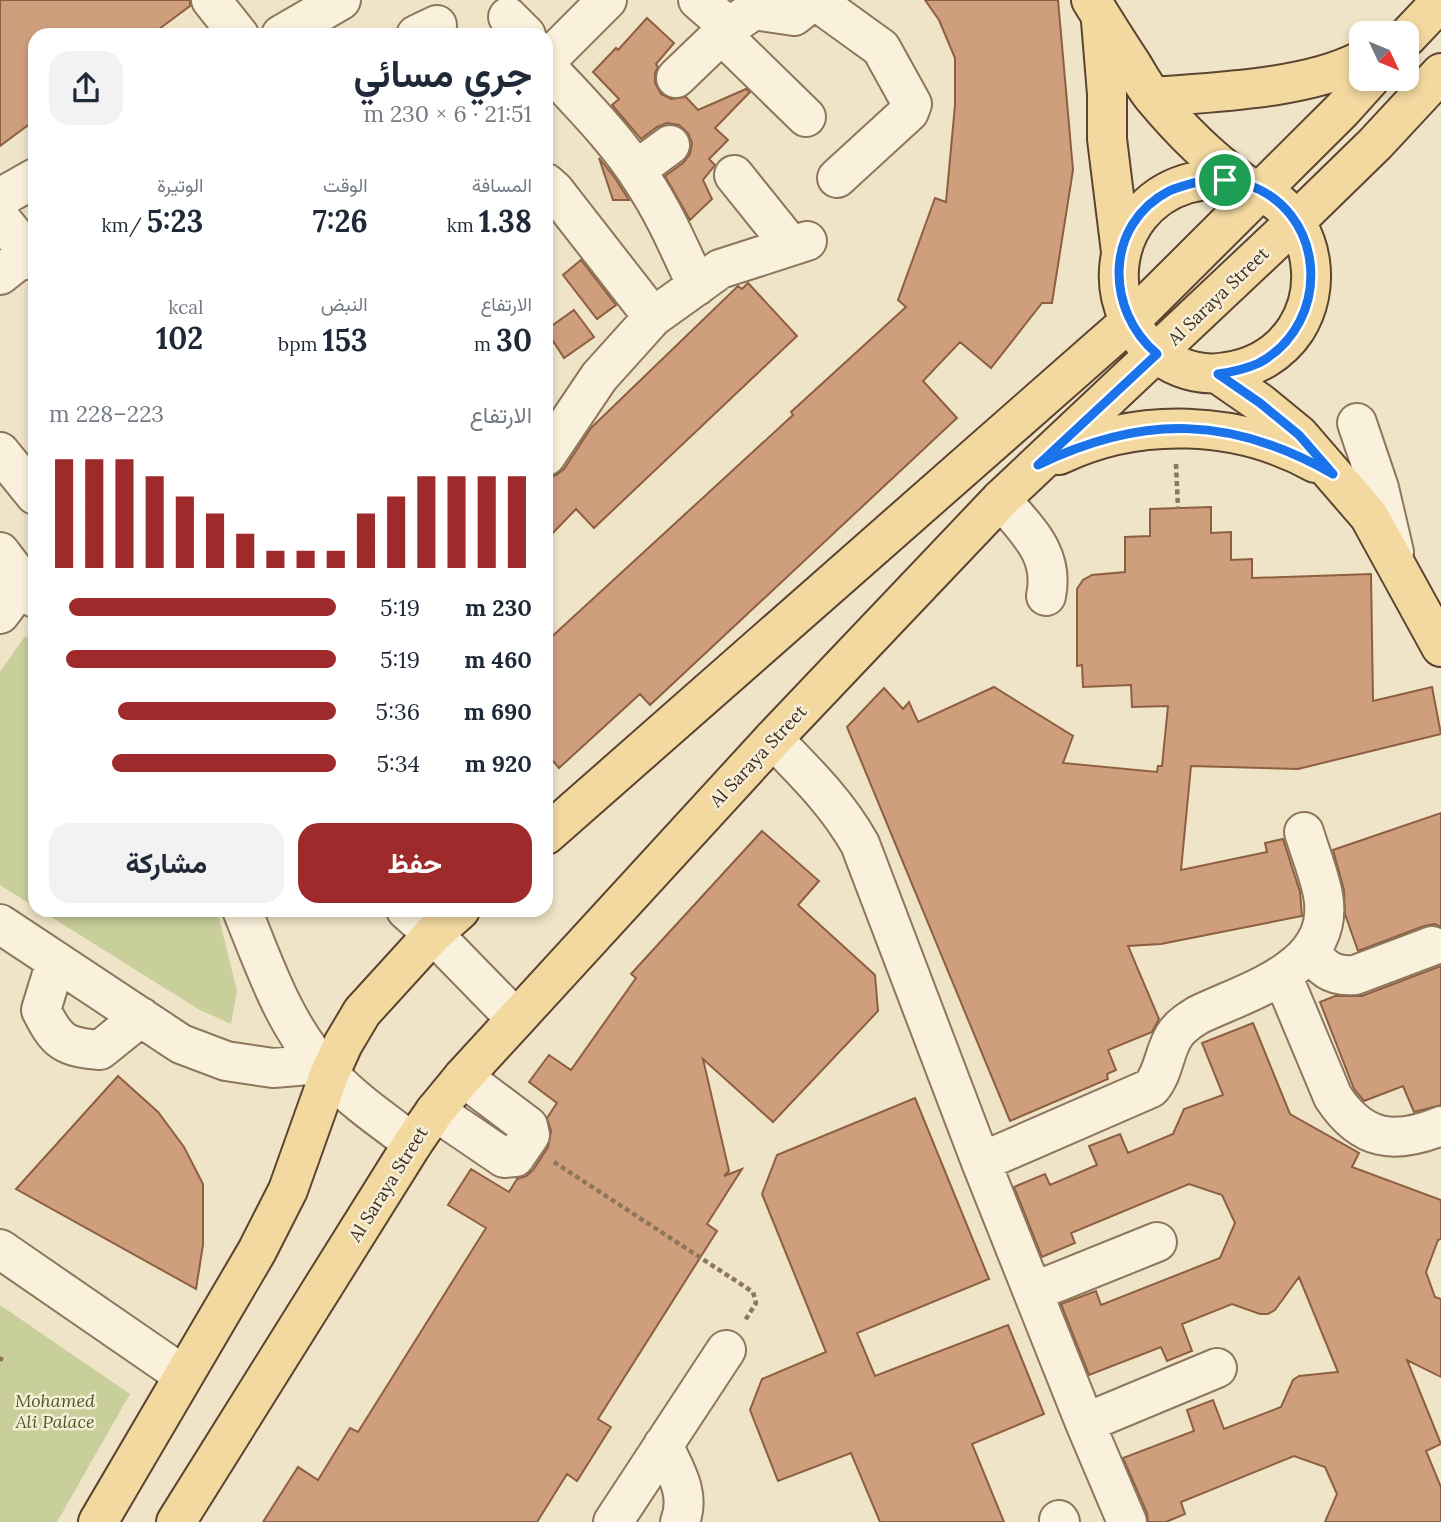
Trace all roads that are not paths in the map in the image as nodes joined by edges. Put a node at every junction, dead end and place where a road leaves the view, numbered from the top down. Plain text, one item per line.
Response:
1 (211, 0) edge
2 (341, 0) edge
3 (607, 0) edge
4 (698, 0) edge
5 (1441, 1) edge
6 (1096, 8) edge
7 (1419, 24) edge
8 (233, 28) edge
9 (293, 28) edge
10 (726, 32) junction
11 (553, 38) edge
12 (1349, 66) edge
13 (553, 68) edge
14 (1441, 73) edge
15 (676, 78) dead end
16 (1359, 91) edge
17 (1153, 97) junction
18 (806, 117) dead end
19 (670, 145) dead end
20 (636, 170) junction
21 (734, 175) dead end
22 (837, 178) dead end
23 (28, 182) edge
24 (1252, 188) junction
25 (553, 189) edge
26 (0, 198) edge
27 (0, 218) edge
28 (1295, 222) junction
29 (1121, 252) junction
30 (21, 263) edge
31 (696, 286) junction
32 (653, 317) junction
33 (1129, 322) junction
34 (1157, 354) junction
35 (1218, 374) junction
36 (1357, 423) dead end
37 (553, 446) edge
38 (0, 452) edge
39 (1038, 465) junction
40 (1333, 474) junction
41 (28, 486) edge
42 (1002, 499) junction
43 (0, 552) edge
44 (1397, 564) junction
45 (28, 589) edge
46 (28, 591) edge
47 (1046, 596) dead end
48 (0, 614) edge
49 (1441, 647) edge
50 (773, 739) junction
51 (553, 829) edge
52 (1304, 832) dead end
53 (245, 917) edge
54 (433, 918) edge
55 (0, 923) edge
56 (1432, 946) dead end
57 (1312, 950) junction
58 (56, 961) junction
59 (1282, 975) junction
60 (141, 1017) junction
61 (516, 1019) junction
62 (325, 1070) junction
63 (463, 1077) junction
64 (435, 1111) junction
65 (1441, 1126) edge
66 (413, 1143) junction
67 (981, 1162) junction
68 (1157, 1241) dead end
69 (0, 1249) edge
70 (1033, 1292) junction
71 (726, 1350) road end
72 (1217, 1368) dead end
73 (183, 1375) junction
74 (1085, 1423) junction
75 (663, 1445) junction
76 (98, 1522) edge
77 (176, 1522) edge
78 (612, 1522) edge
79 (680, 1522) edge
80 (1127, 1522) edge

1 - 8 street
2 - 9 street
3 - 11 street
4 - 10 street
5 - 7 main road
6 - 17 main road
6 - 29 main road
10 - 15 street
10 - 18 street
10 - 22 street
12 - 17 main road
13 - 20 street
14 - 28 main road, Al Saraya Street
16 - 24 main road
17 - 24 main road
19 - 20 street
20 - 31 street
21 - 31 street
23 - 26 street
24 - 28 main road
24 - 29 main road
24 - 33 main road
25 - 32 street
27 - 30 street
28 - 34 main road, Al Saraya Street
28 - 35 main road
29 - 33 main road
31 - 32 street
32 - 37 street
33 - 34 main road
33 - 51 main road
34 - 35 main road
34 - 39 main road, Al Saraya Street
35 - 40 main road
36 - 44 street
38 - 41 street
39 - 40 main road
39 - 42 main road, Al Saraya Street
40 - 44 main road
42 - 47 street
42 - 50 main road, Al Saraya Street
43 - 45 street
44 - 49 main road
46 - 48 street
50 - 61 main road, Al Saraya Street
50 - 67 street
52 - 57 street
53 - 62 street
54 - 61 street
54 - 62 main road
55 - 58 street
56 - 57 street
57 - 59 street
58 - 60 street
58 - 60 street
59 - 65 street
59 - 67 street
60 - 62 street
61 - 63 main road, Al Saraya Street
62 - 66 street
62 - 73 main road
63 - 64 main road, Al Saraya Street
63 - 64 street
64 - 66 main road, Al Saraya Street
66 - 77 main road, Al Saraya Street
67 - 70 street
68 - 70 street
69 - 73 street
70 - 74 street
71 - 75 street
72 - 74 street
73 - 76 main road
74 - 80 street
75 - 78 street
75 - 79 street

